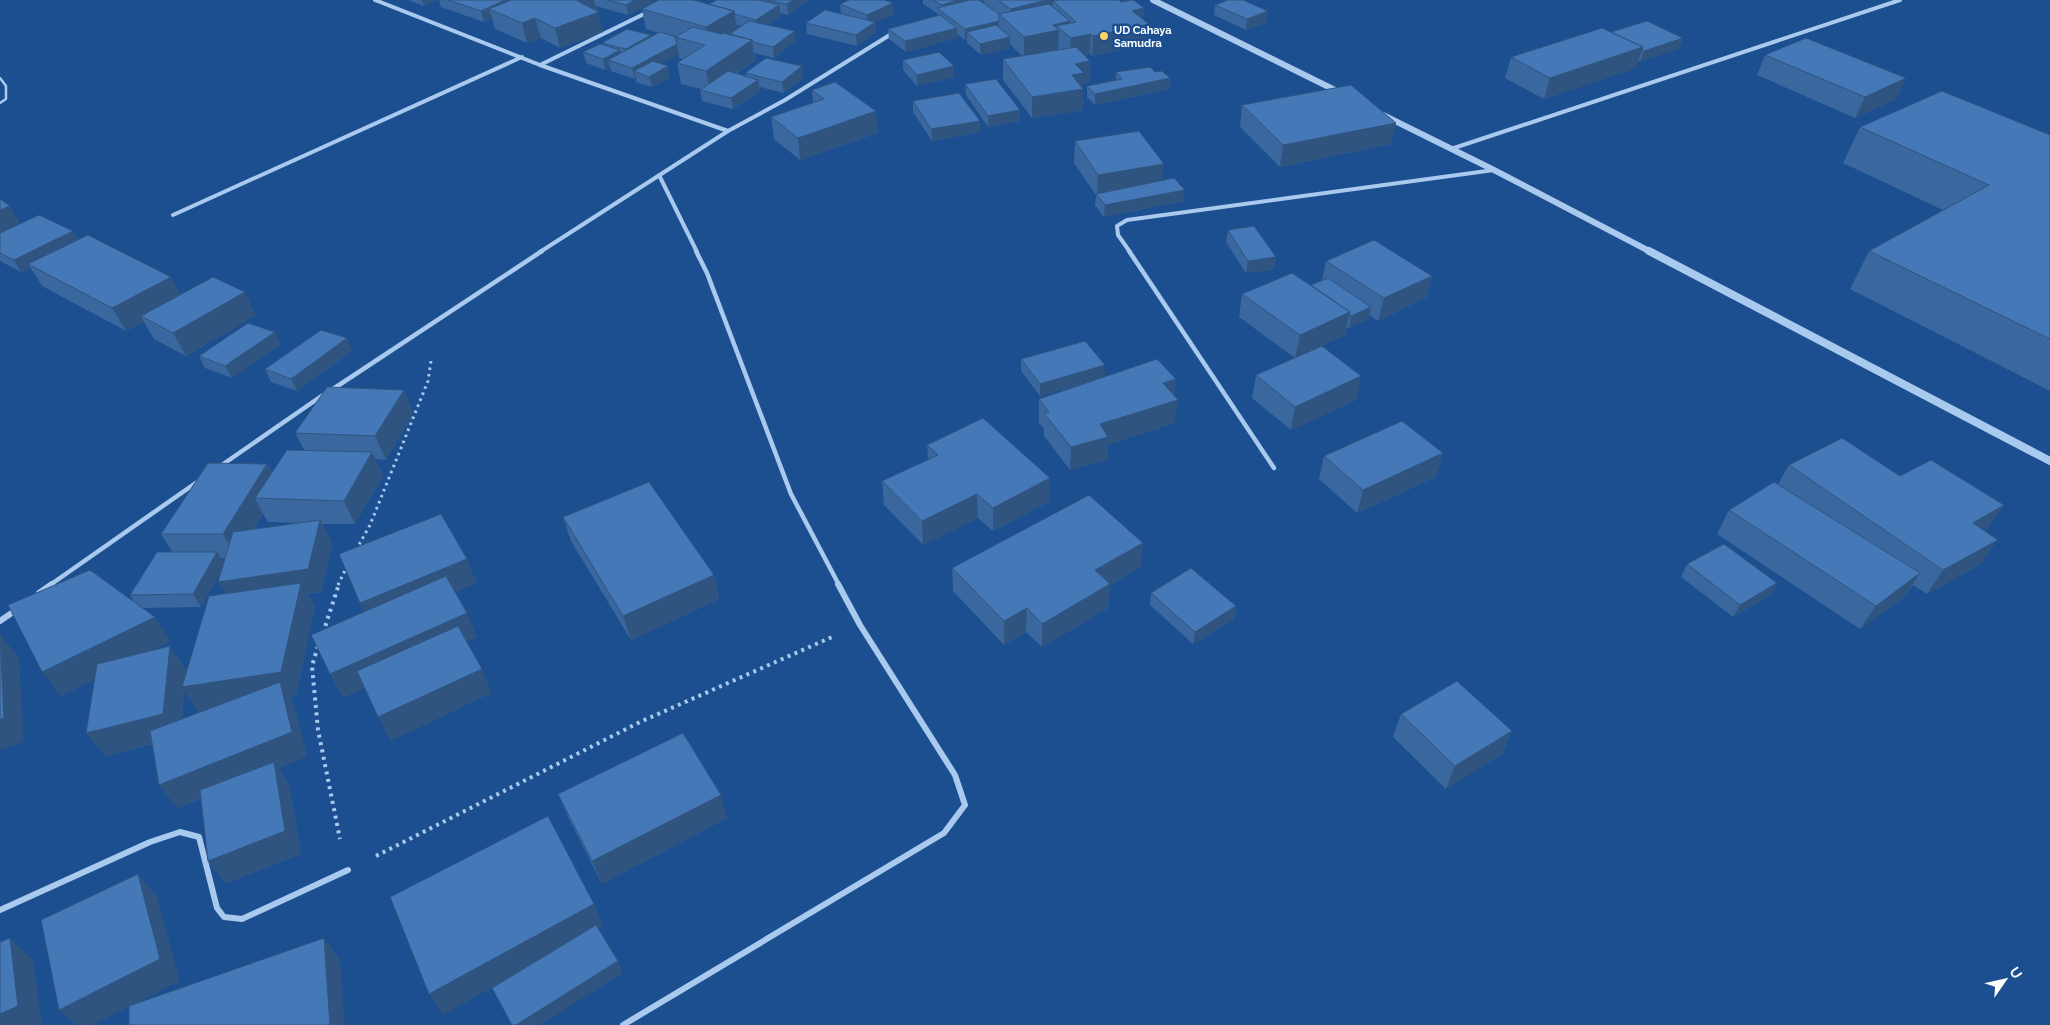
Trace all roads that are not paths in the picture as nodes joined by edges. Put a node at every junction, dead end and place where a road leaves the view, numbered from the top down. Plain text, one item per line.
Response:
1 (375, 0) edge
2 (1153, 0) edge
3 (1900, 0) edge
4 (650, 11) edge
5 (900, 28) edge
6 (522, 57) junction
7 (540, 65) junction
8 (0, 78) edge
9 (1347, 97) edge
10 (0, 103) edge
11 (1373, 110) edge
12 (728, 131) junction
13 (1451, 149) junction
14 (1494, 170) junction
15 (659, 175) junction
16 (173, 215) dead end
17 (2050, 461) edge
18 (1274, 468) dead end
19 (214, 470) edge
20 (205, 476) edge
21 (38, 594) edge
22 (22, 605) edge
23 (0, 621) edge
24 (348, 870) road end
25 (0, 910) edge
26 (623, 1025) edge

1 - 6 street
2 - 9 street
3 - 13 street
4 - 7 street
5 - 12 street
6 - 7 street
6 - 16 street
7 - 12 street
8 - 10 lane
11 - 13 street
12 - 15 street
13 - 14 street
14 - 17 street
14 - 18 street
15 - 19 street
15 - 26 street
20 - 21 street
22 - 23 street
24 - 25 street

